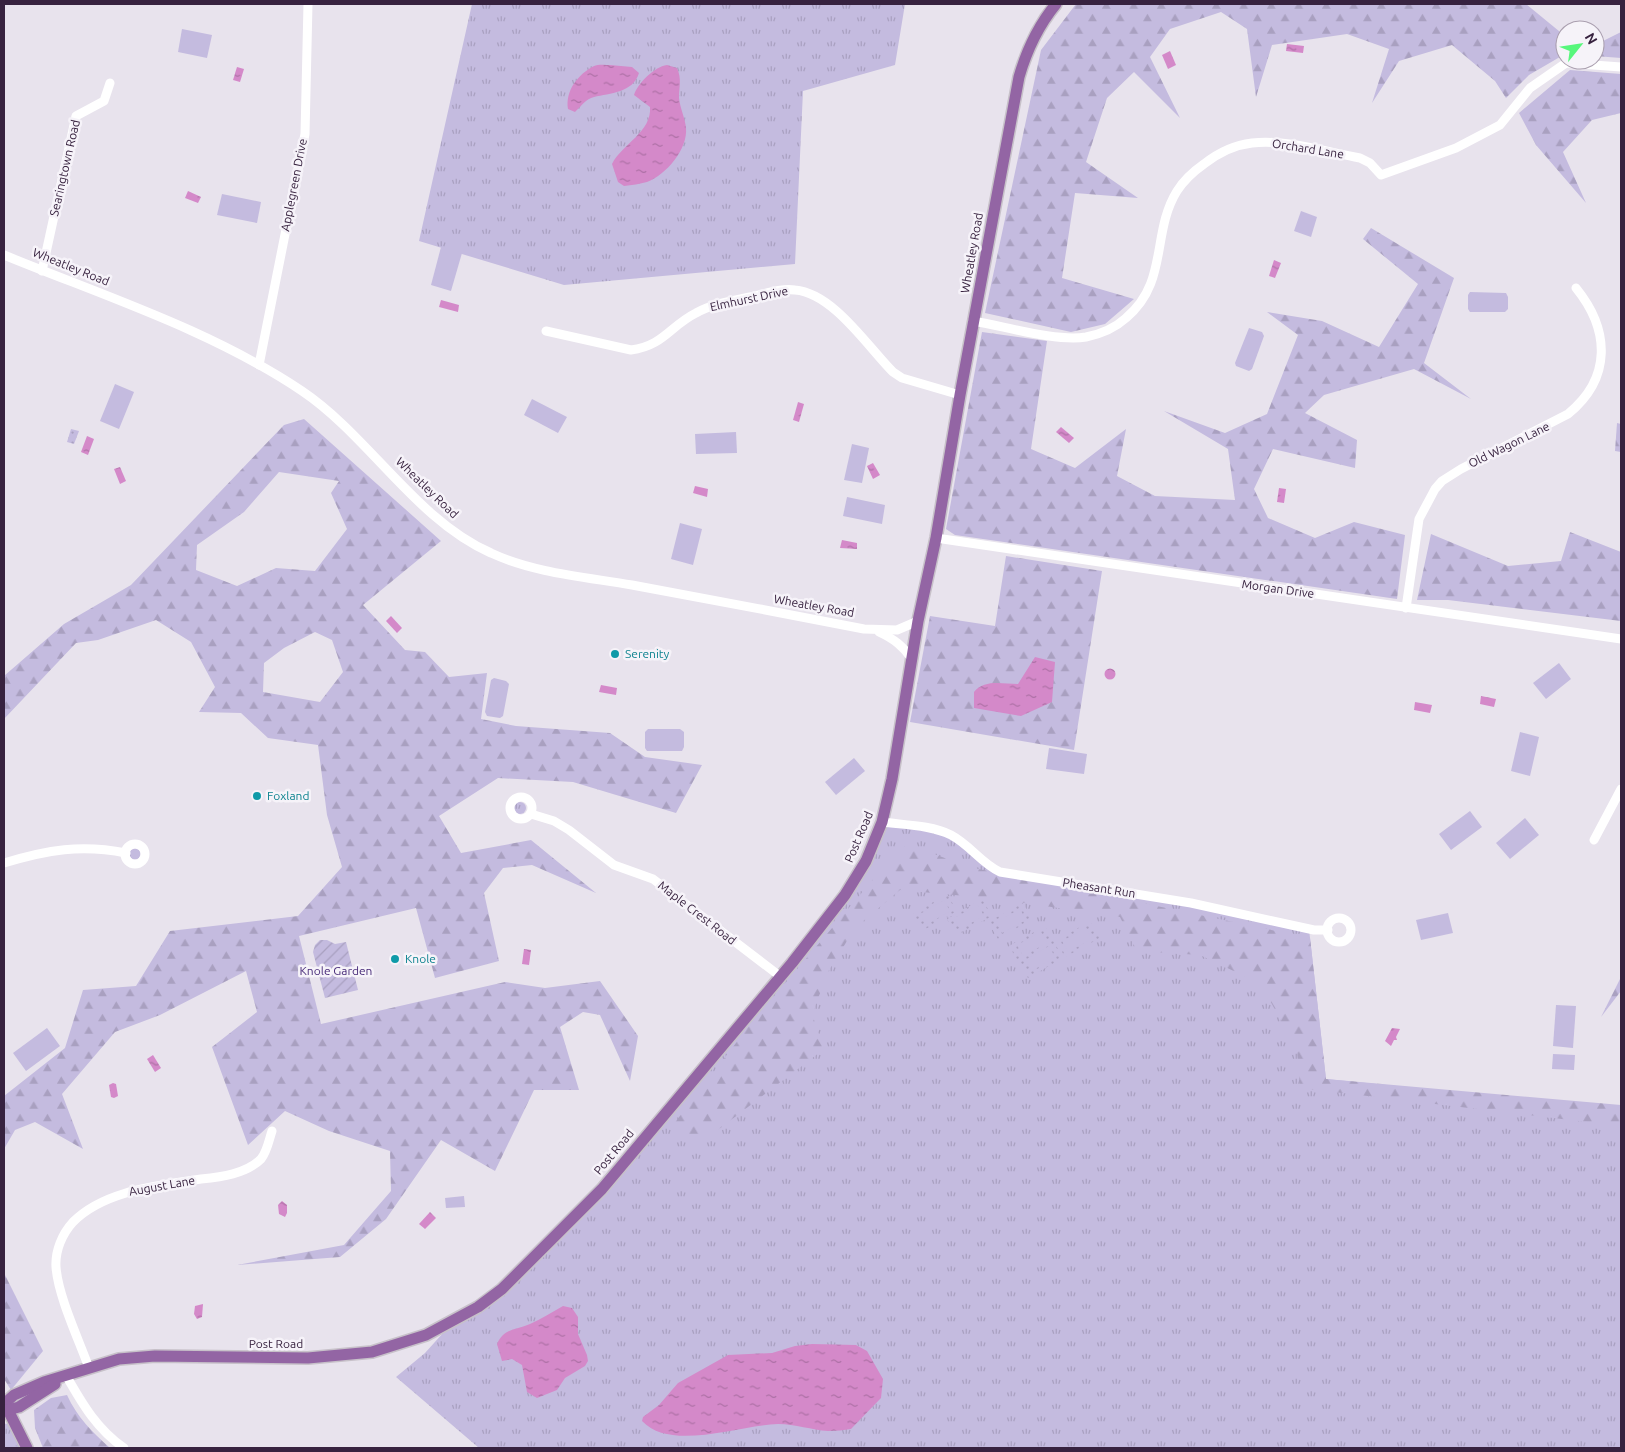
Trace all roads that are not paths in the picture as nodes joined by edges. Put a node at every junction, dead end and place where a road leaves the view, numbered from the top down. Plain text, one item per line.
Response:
1 (308, 4) edge
2 (1056, 4) edge
3 (1621, 67) edge
4 (110, 83) dead end
5 (4, 255) edge
6 (42, 271) junction
7 (1576, 288) dead end
8 (973, 321) junction
9 (546, 331) dead end
10 (259, 365) junction
11 (960, 395) junction
12 (936, 538) junction
13 (1406, 608) junction
14 (918, 621) junction
15 (877, 631) junction
16 (1621, 639) edge
17 (912, 659) junction
18 (1621, 789) edge
19 (531, 814) dead end
20 (882, 822) junction
21 (1594, 840) dead end
22 (126, 853) dead end
23 (4, 863) edge
24 (1328, 930) dead end
25 (781, 977) junction
26 (272, 1131) dead end
27 (89, 1368) junction
28 (67, 1377) junction
29 (5, 1406) edge
30 (27, 1448) edge
31 (124, 1448) edge

1 - 10 street, Applegreen Drive
2 - 8 main road, Wheatley Road
3 - 8 street, Orchard Lane
4 - 6 street, Searingtown Road
5 - 6 street, Wheatley Road
6 - 10 street, Wheatley Road
7 - 13 street, Old Wagon Lane
8 - 11 main road, Wheatley Road
9 - 11 street, Elmhurst Drive
10 - 15 street, Wheatley Road
11 - 12 main road, Wheatley Road
12 - 13 street, Morgan Drive
12 - 14 main road, Wheatley Road
13 - 16 street, Morgan Drive
14 - 15 street, Wheatley Road
14 - 17 main road, Post Road
15 - 17 street, Wheatley Road
17 - 20 main road, Post Road
18 - 21 street
19 - 25 street, Maple Crest Road
20 - 24 street, Pheasant Run
20 - 25 main road, Post Road
22 - 23 street
25 - 27 main road, Post Road
26 - 27 street, August Lane
27 - 28 main road, Post Road
28 - 29 main road, Post Road
28 - 31 street
29 - 30 main road

